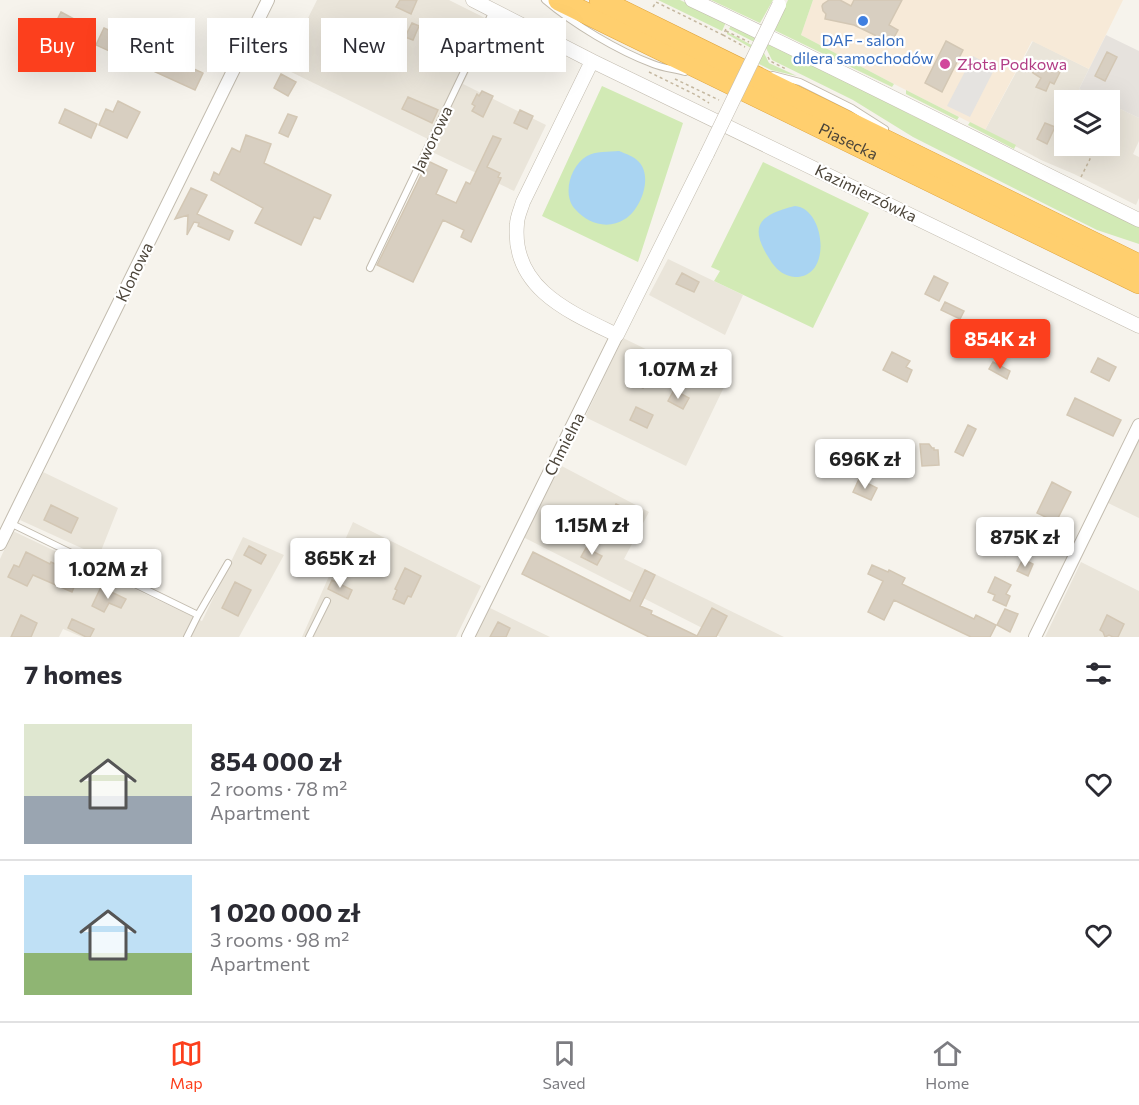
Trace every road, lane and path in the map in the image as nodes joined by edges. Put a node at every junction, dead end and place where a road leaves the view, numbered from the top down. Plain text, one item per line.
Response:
1 (268, 0) edge
2 (473, 0) edge
3 (545, 0) edge
4 (559, 0) edge
5 (600, 0) edge
6 (692, 0) edge
7 (780, 2) edge
8 (653, 8) dead end
9 (493, 10) junction
10 (723, 35) junction
11 (755, 45) dead end
12 (749, 49) dead end
13 (592, 61) junction
14 (648, 72) dead end
15 (714, 75) junction
16 (698, 90) dead end
17 (696, 94) junction
18 (712, 105) dead end
19 (1087, 158) dead end
20 (1078, 183) dead end
21 (1139, 220) edge
22 (1139, 265) edge
23 (370, 268) dead end
24 (1139, 283) edge
25 (1139, 326) edge
26 (617, 335) junction
27 (1139, 425) edge
28 (10, 524) junction
29 (0, 544) edge
30 (228, 563) dead end
31 (327, 601) dead end
32 (198, 615) junction
33 (187, 637) edge
34 (309, 637) edge
35 (468, 637) edge
36 (1035, 637) edge

1 - 28 street, Klonowa
2 - 9 street, Kazimierzówka
3 - 15 lane
4 - 15 highway, Piasecka
5 - 22 highway, Piasecka
6 - 21 street
7 - 26 street, Chmielna, bridge
8 - 10 path
9 - 13 street, Kazimierzówka
9 - 23 lane, Jaworowa
10 - 11 path
10 - 12 path
13 - 25 street, Kazimierzówka
13 - 26 street
14 - 17 path
15 - 24 highway, Piasecka
16 - 17 path
17 - 18 path
19 - 20 path
26 - 35 street, Chmielna
27 - 36 street
28 - 29 street, Klonowa
28 - 32 lane
30 - 32 lane
31 - 34 lane
32 - 33 lane

